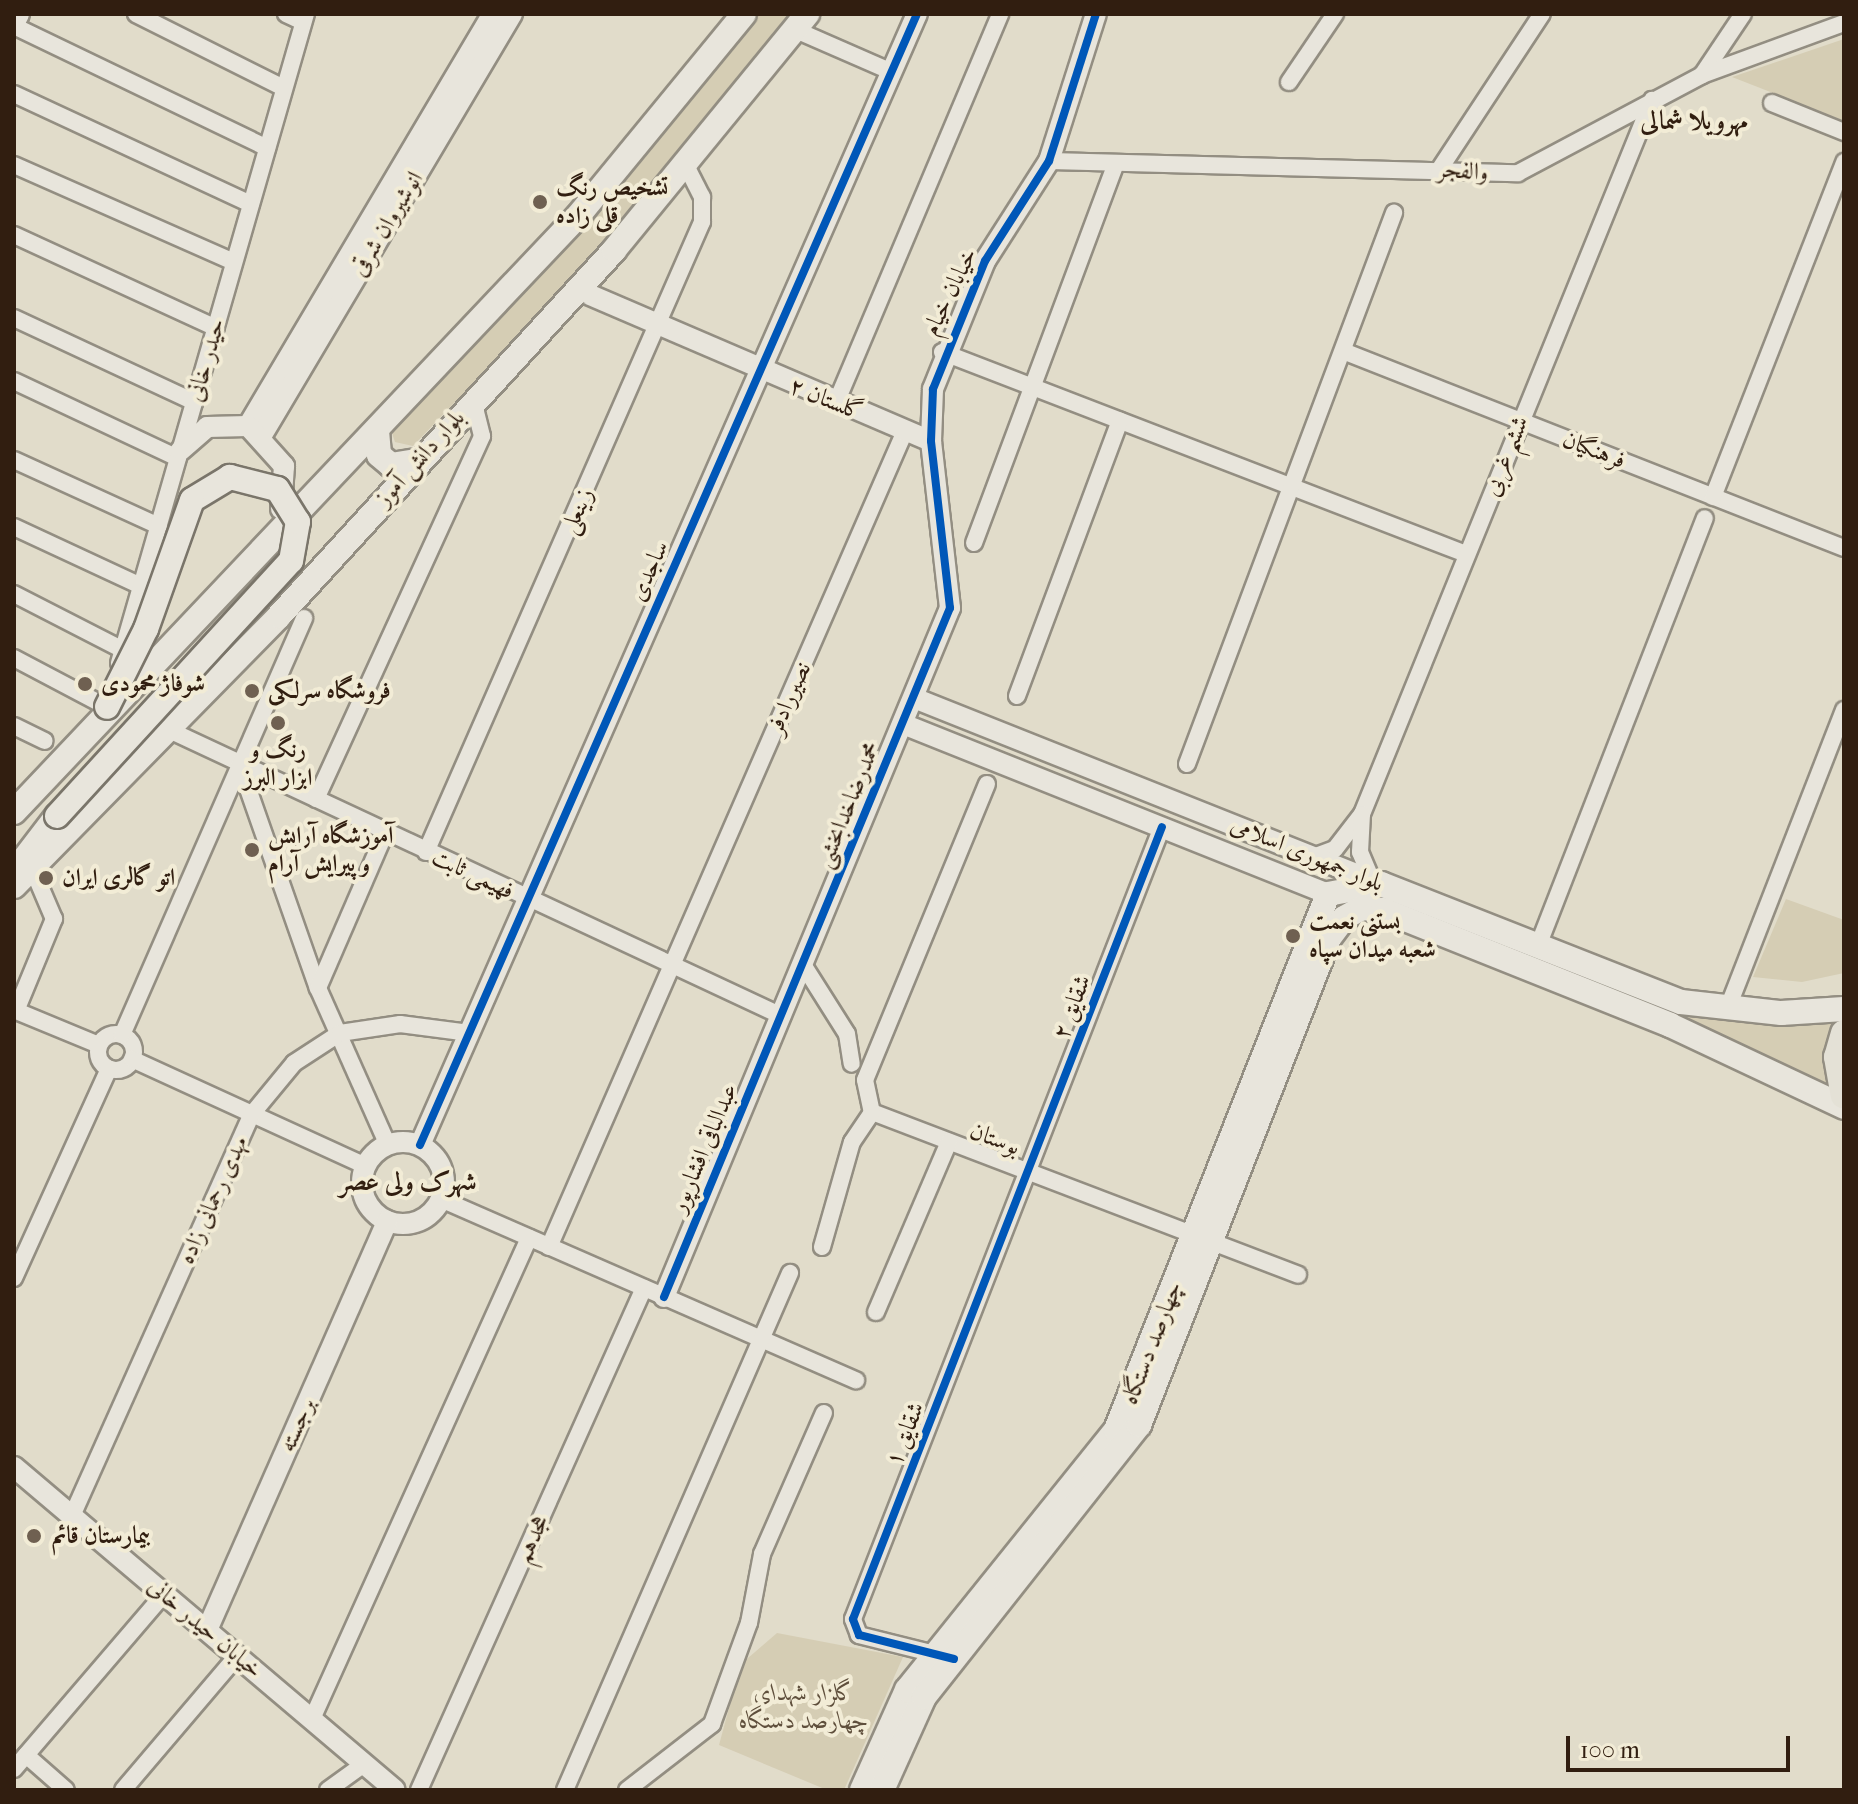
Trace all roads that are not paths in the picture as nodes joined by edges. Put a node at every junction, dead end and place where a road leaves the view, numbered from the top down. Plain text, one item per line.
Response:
1 (19, 14) edge
2 (136, 14) edge
3 (286, 14) edge
4 (493, 14) edge
5 (512, 14) edge
6 (744, 14) edge
7 (917, 14) edge
8 (1000, 14) edge
9 (1096, 14) edge
10 (1335, 14) edge
11 (1542, 14) edge
12 (1743, 14) edge
13 (304, 18) edge
14 (802, 22) edge
15 (1844, 23) edge
16 (14, 25) edge
17 (892, 72) junction
18 (1702, 75) junction
19 (1289, 82) dead end
20 (459, 87) junction
21 (284, 88) junction
22 (14, 94) edge
23 (1652, 100) junction
24 (1772, 103) dead end
25 (1844, 132) edge
26 (267, 148) junction
27 (1049, 161) junction
28 (1844, 162) edge
29 (14, 165) edge
30 (1115, 165) junction
31 (687, 168) junction
32 (1439, 170) junction
33 (251, 204) junction
34 (1394, 213) dead end
35 (14, 235) edge
36 (234, 262) junction
37 (590, 295) dead end
38 (14, 318) edge
39 (658, 326) junction
40 (216, 328) junction
41 (1343, 351) junction
42 (942, 352) junction
43 (758, 371) junction
44 (14, 381) edge
45 (1032, 388) junction
46 (473, 399) junction
47 (194, 402) junction
48 (836, 403) junction
49 (1520, 420) junction
50 (1120, 421) junction
51 (255, 430) junction
52 (377, 431) junction
53 (905, 431) junction
54 (931, 441) junction
55 (180, 454) junction
56 (14, 460) edge
57 (416, 461) junction
58 (1288, 486) junction
59 (1713, 497) junction
60 (1705, 518) dead end
61 (159, 526) junction
62 (14, 527) edge
63 (266, 542) junction
64 (974, 543) dead end
65 (1844, 548) edge
66 (1466, 554) junction
67 (141, 586) junction
68 (14, 594) edge
69 (950, 608) joint
70 (304, 618) dead end
71 (123, 650) junction
72 (14, 658) edge
73 (1017, 696) dead end
74 (914, 698) junction
75 (107, 707) junction
76 (1844, 710) edge
77 (903, 724) junction
78 (14, 726) edge
79 (167, 729) junction
80 (45, 741) dead end
81 (239, 763) junction
82 (1187, 764) dead end
83 (987, 784) dead end
84 (316, 799) junction
85 (14, 812) edge
86 (1362, 814) junction
87 (1162, 827) junction
88 (385, 833) junction
89 (426, 852) junction
90 (1313, 857) junction
91 (21, 877) edge
92 (1377, 882) junction
93 (1328, 894) junction
94 (528, 900) junction
95 (1362, 908) joint
96 (1538, 946) junction
97 (672, 966) junction
98 (804, 966) junction
99 (318, 988) junction
100 (1844, 1009) edge
101 (1727, 1010) junction
102 (15, 1011) edge
103 (782, 1016) junction
104 (340, 1033) junction
105 (469, 1033) junction
106 (1844, 1033) edge
107 (122, 1035) junction
108 (99, 1045) junction
109 (132, 1059) junction
110 (852, 1064) dead end
111 (109, 1069) junction
112 (1844, 1095) edge
113 (1844, 1107) edge
114 (872, 1112) junction
115 (252, 1114) junction
116 (949, 1142) junction
117 (388, 1145) junction
118 (420, 1145) junction
119 (366, 1166) junction
120 (1030, 1174) junction
121 (441, 1199) junction
122 (387, 1221) junction
123 (529, 1238) junction
124 (1201, 1239) junction
125 (549, 1247) junction
126 (822, 1247) dead end
127 (790, 1273) dead end
128 (1298, 1275) dead end
129 (14, 1278) edge
130 (644, 1288) junction
131 (664, 1297) junction
132 (876, 1312) dead end
133 (762, 1339) junction
134 (856, 1380) dead end
135 (824, 1413) dead end
136 (14, 1467) edge
137 (72, 1516) junction
138 (164, 1594) junction
139 (207, 1630) junction
140 (237, 1656) junction
141 (944, 1656) junction
142 (915, 1694) junction
143 (312, 1719) junction
144 (26, 1755) junction
145 (364, 1764) junction
146 (14, 1769) edge
147 (66, 1790) edge
148 (123, 1790) edge
149 (328, 1790) edge
150 (395, 1790) edge
151 (419, 1790) edge
152 (565, 1790) edge
153 (627, 1790) edge
154 (862, 1790) edge
155 (882, 1790) edge

1 - 16 street
2 - 21 street
3 - 13 street
4 - 20 street, انوشیروان شرقی
5 - 20 street, انوشیروان شرقی
6 - 52 main road, بلوار دانش آموز
7 - 17 street, ساجدی
8 - 48 street
9 - 27 street, خیابان خیام
10 - 19 street
11 - 32 street
12 - 18 street
13 - 21 street, حیدر خانی
14 - 17 street
14 - 31 main road, بلوار دانش آموز
15 - 18 street, والفجر
16 - 26 street
17 - 43 street, ساجدی
18 - 23 street, والفجر
20 - 51 street, انوشیروان شرقی
21 - 26 street, حیدر خانی
22 - 33 street
23 - 32 street, والفجر
23 - 49 street, ششم غربی
24 - 25 street
26 - 33 street, حیدر خانی
27 - 30 street, والفجر
27 - 42 street, خیابان خیام
28 - 59 street
29 - 36 street
30 - 32 street, والفجر
30 - 45 street
31 - 39 street, زینعلی
31 - 46 main road, بلوار دانش آموز
33 - 36 street, حیدر خانی
34 - 41 street
35 - 40 street
36 - 40 street, حیدر خانی
37 - 39 street, گلستان ۲
38 - 47 street
39 - 43 street, گلستان ۲
39 - 89 street, زینعلی
40 - 47 street, حیدر خانی
41 - 49 street, فرهنگیان
41 - 58 street
42 - 45 street
42 - 54 street, خیابان خیام
43 - 48 street, گلستان ۲
43 - 94 street, ساجدی
44 - 55 street
45 - 50 street
45 - 64 street
46 - 57 main road, بلوار دانش آموز
46 - 84 street
47 - 55 street, حیدر خانی
48 - 53 street, گلستان ۲
49 - 59 street, فرهنگیان
49 - 66 street, ششم غربی
50 - 58 street
50 - 73 street
51 - 55 street
51 - 63 street
52 - 57 main road
52 - 63 main road, بلوار دانش آموز
53 - 54 street, گلستان ۲
53 - 97 street, نصیررادفر
54 - 69 street, خیابان خیام
55 - 61 street, حیدر خانی
56 - 61 street
57 - 79 main road, بلوار دانش آموز
58 - 66 street
58 - 82 street
59 - 65 street, فرهنگیان
60 - 96 street
61 - 67 street, حیدر خانی
62 - 67 street
63 - 75 main road, بلوار دانش آموز
66 - 86 street, ششم غربی
67 - 71 street, حیدر خانی
68 - 71 street
69 - 74 street, محمدرضاخدابخشی
70 - 81 street
71 - 75 street, حیدر خانی
72 - 75 street
74 - 77 street, محمدرضاخدابخشی
74 - 90 street, بلوار جمهوری اسلامی
75 - 85 main road, بلوار دانش آموز
75 - 91 main road, bridge
76 - 101 street
77 - 87 street, بلوار جمهوری اسلامی
77 - 98 street, محمدرضاخدابخشی
78 - 80 street
79 - 81 street, فهیمی ثابت
79 - 91 main road, بلوار دانش آموز
81 - 84 street, فهیمی ثابت
81 - 99 street
81 - 107 street
83 - 114 street
84 - 88 street, فهیمی ثابت
86 - 90 street
86 - 92 street
87 - 93 street, بلوار جمهوری اسلامی
87 - 120 street, شقایق ۲
88 - 89 street, فهیمی ثابت
88 - 99 street
89 - 94 street, فهیمی ثابت
90 - 92 street, بلوار جمهوری اسلامی
91 - 102 street
92 - 93 main road
92 - 96 main road, بلوار جمهوری اسلامی
93 - 124 main road, چهارصد دستگاه
94 - 97 street, فهیمی ثابت
94 - 105 street, ساجدی
95 - 113 main road, بلوار جمهوری اسلامی
95 - 124 main road, چهارصد دستگاه
96 - 101 main road, بلوار جمهوری اسلامی
97 - 103 street, فهیمی ثابت
97 - 125 street, نصیررادفر
98 - 103 street, محمدرضاخدابخشی
98 - 110 street
99 - 104 street
100 - 101 main road, بلوار جمهوری اسلامی
102 - 108 street
103 - 131 street, عبدالباقی افشارپور
104 - 105 street, مهدی رحمانی زاده
104 - 115 street, مهدی رحمانی زاده
104 - 117 street
105 - 118 street, ساجدی
106 - 112 main road
107 - 108 street
107 - 109 street
108 - 111 street
109 - 111 street
109 - 115 street
111 - 129 street
114 - 116 street, بوستان
114 - 126 street
115 - 119 street
115 - 137 street, مهدی رحمانی زاده
116 - 120 street, بوستان
116 - 132 street
117 - 118 street
117 - 119 street
118 - 121 street
119 - 122 street
120 - 124 street, بوستان
120 - 141 street, شقایق ۱
121 - 122 street
121 - 123 street
122 - 139 street, برجسته
123 - 125 street
123 - 143 street
124 - 128 street, بوستان
124 - 141 main road, چهارصد دستگاه
125 - 130 street
127 - 133 street
130 - 131 street
130 - 151 street, هجدهم
131 - 133 street
133 - 134 street
133 - 152 street
135 - 153 street
136 - 137 street, خیابان حیدر خانی
137 - 138 street, خیابان حیدر خانی
138 - 139 street, خیابان حیدر خانی
138 - 144 street
139 - 140 street, خیابان حیدر خانی
140 - 143 street, خیابان حیدر خانی
140 - 148 street
141 - 142 main road, چهارصد دستگاه
142 - 154 main road, چهارصد دستگاه
142 - 155 main road, چهارصد دستگاه
143 - 145 street, خیابان حیدر خانی
144 - 146 street
144 - 147 street
145 - 149 street
145 - 150 street, خیابان حیدر خانی

